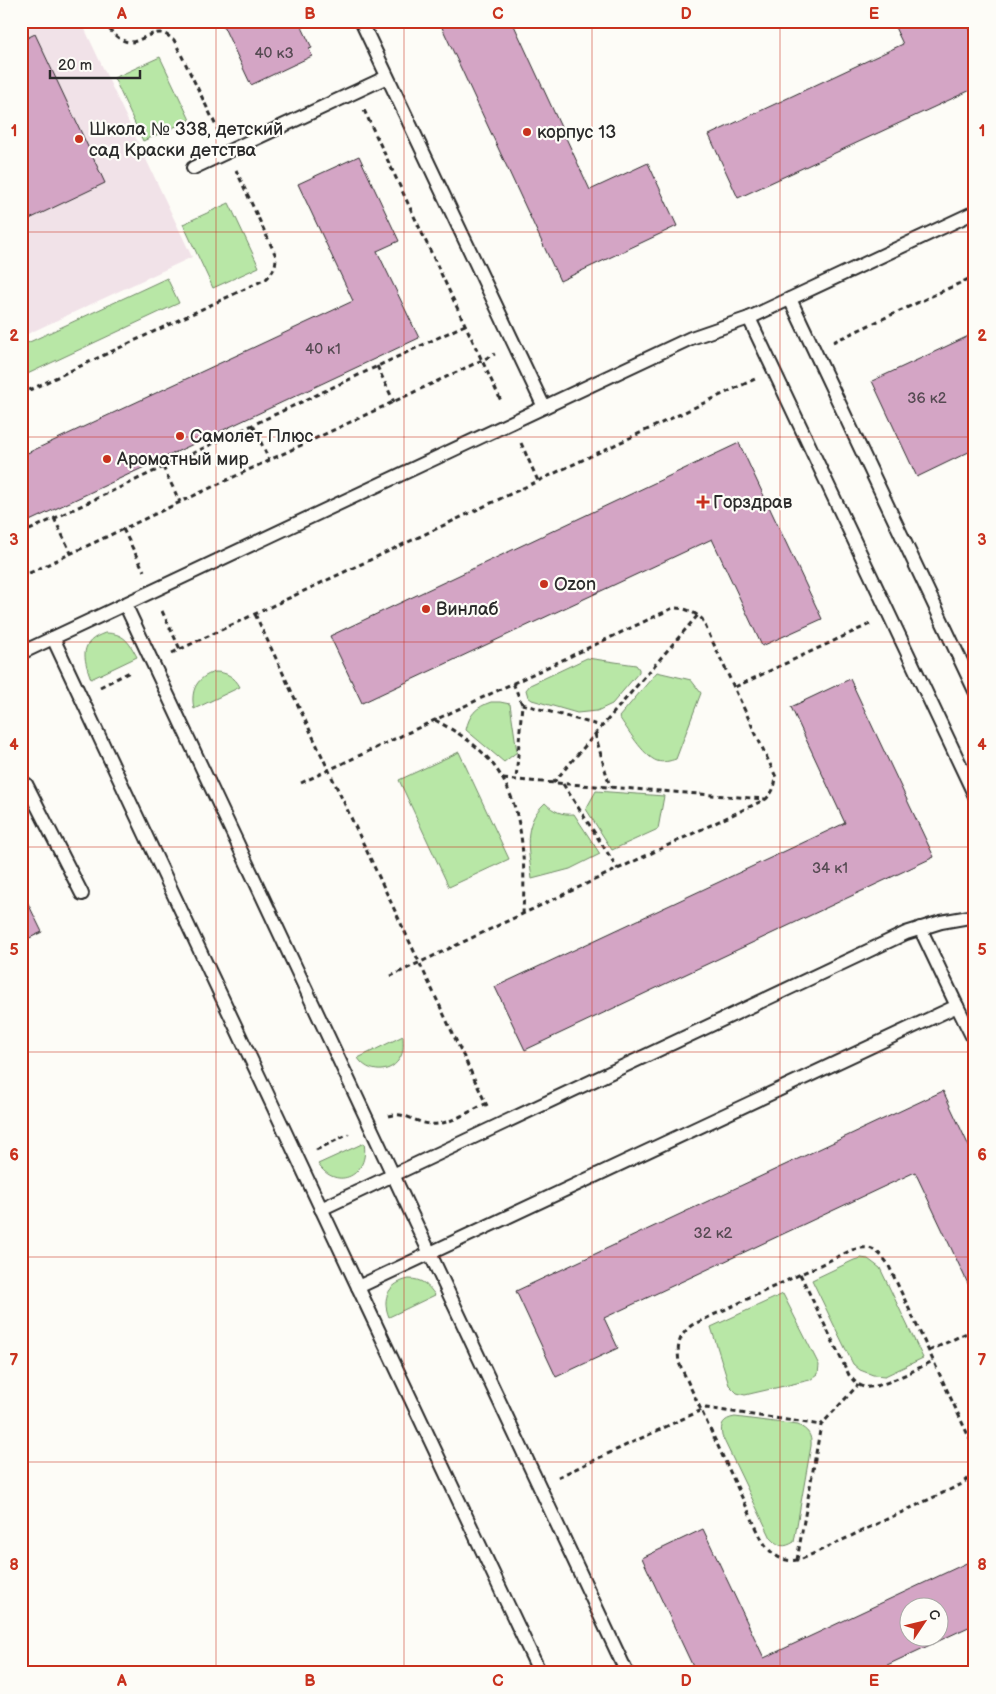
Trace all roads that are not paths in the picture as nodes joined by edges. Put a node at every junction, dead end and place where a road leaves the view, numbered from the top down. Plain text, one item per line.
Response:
1 (361, 21) edge
2 (387, 76) junction
3 (193, 168) dead end
4 (975, 212) edge
5 (790, 299) junction
6 (749, 318) junction
7 (544, 408) junction
8 (125, 604) junction
9 (52, 638) junction
10 (21, 653) edge
11 (975, 691) edge
12 (23, 782) edge
13 (975, 796) edge
14 (82, 894) dead end
15 (975, 916) edge
16 (920, 928) junction
17 (957, 1006) junction
18 (975, 1042) edge
19 (393, 1175) junction
20 (321, 1209) junction
21 (430, 1253) junction
22 (358, 1287) junction
23 (540, 1673) edge
24 (627, 1673) edge

1 - 2 lane
2 - 3 lane
2 - 7 lane
4 - 5 lane
5 - 6 lane
5 - 11 lane
6 - 7 lane
6 - 13 lane
7 - 8 lane
8 - 9 lane
8 - 19 lane
9 - 10 lane
9 - 20 lane
12 - 14 lane
15 - 16 lane
16 - 17 lane
16 - 19 lane
17 - 18 lane
17 - 21 lane
19 - 20 lane
19 - 21 lane
20 - 22 lane
21 - 22 lane
21 - 24 lane
22 - 23 lane

